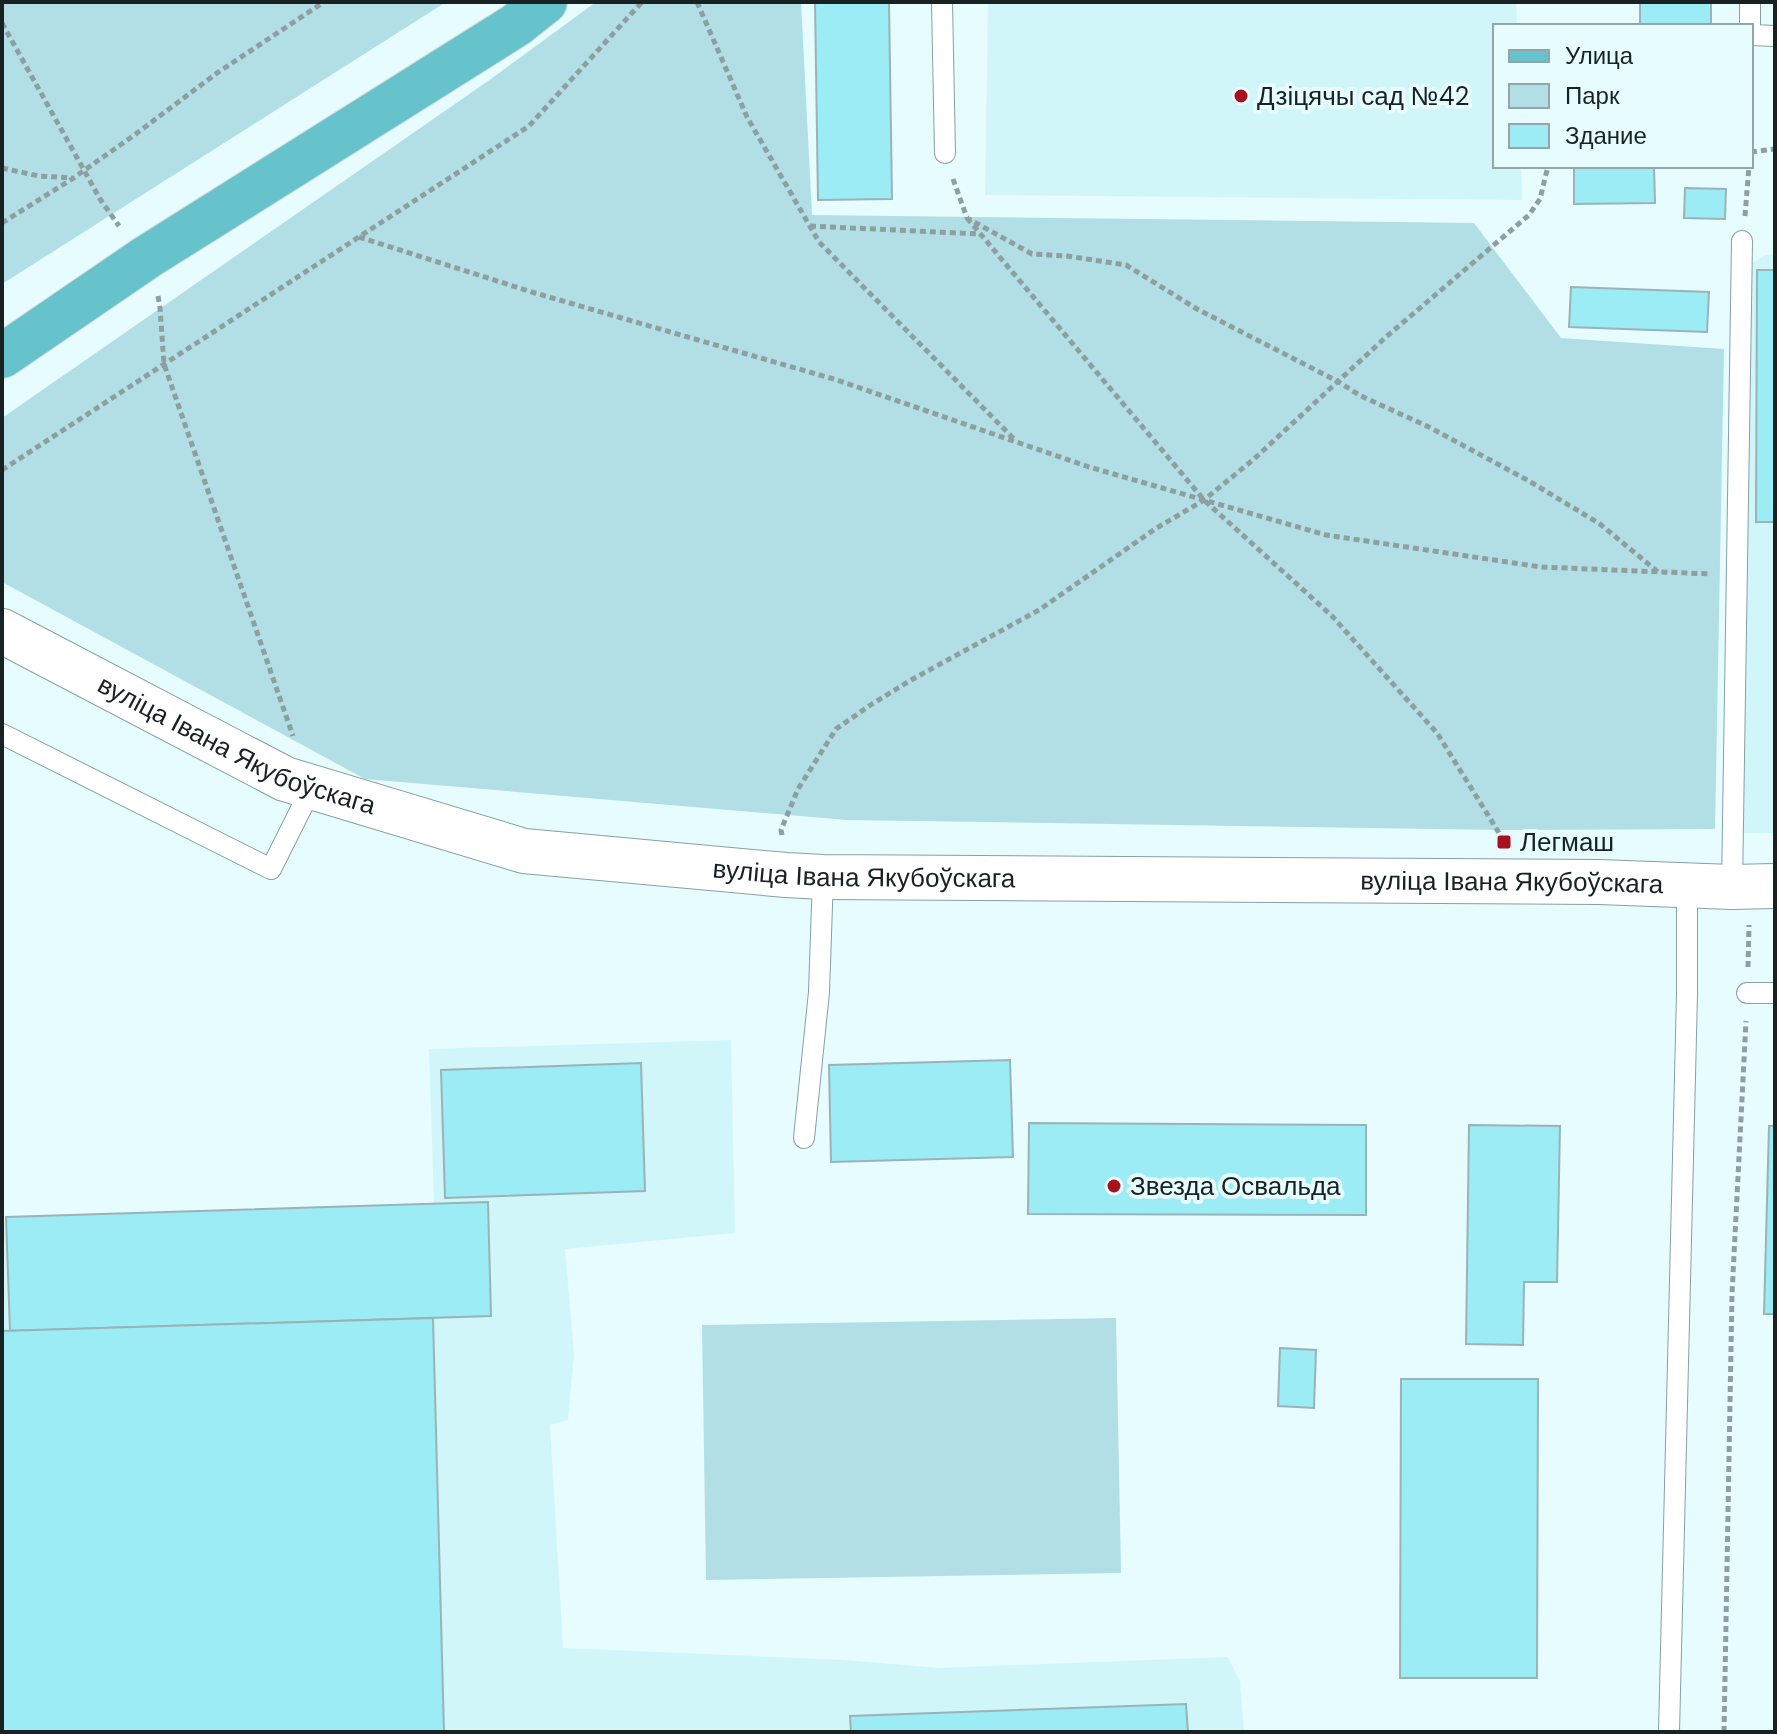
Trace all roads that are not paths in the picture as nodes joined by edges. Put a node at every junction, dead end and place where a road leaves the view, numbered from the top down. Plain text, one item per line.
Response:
1 (545, 2) edge
2 (942, 2) edge
3 (1750, 2) edge
4 (1750, 24) edge
5 (1753, 35) edge
6 (1775, 36) edge
7 (945, 153) road end
8 (1742, 241) road end
9 (2, 356) edge
10 (2, 631) edge
11 (2, 734) edge
12 (312, 787) junction
13 (804, 876) junction
14 (1687, 884) junction
15 (1752, 896) edge
16 (1747, 993) road end
17 (1775, 993) edge
18 (804, 1138) dead end
19 (1669, 1732) edge

1 - 9 main road
2 - 7 lane
3 - 4 lane
5 - 6 lane
8 - 15 lane
10 - 12 street, вуліца Івана Якубоўскага
11 - 12 lane
12 - 13 street, вуліца Івана Якубоўскага
13 - 14 street, вуліца Івана Якубоўскага
13 - 18 lane
14 - 15 street, вуліца Івана Якубоўскага
14 - 19 lane
16 - 17 lane

